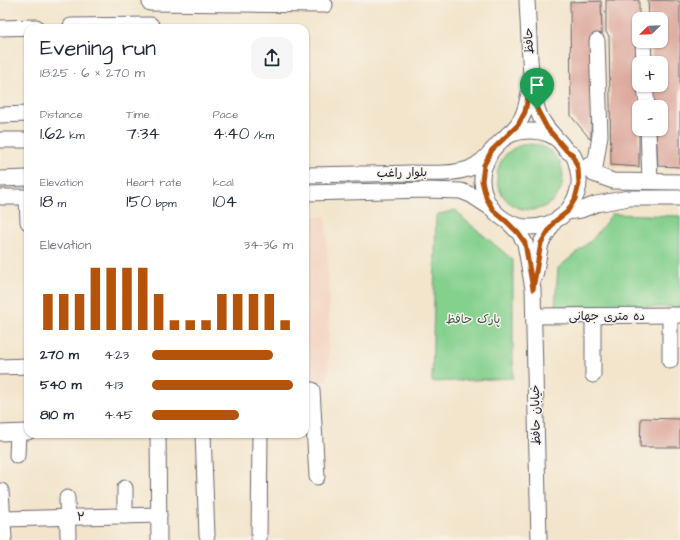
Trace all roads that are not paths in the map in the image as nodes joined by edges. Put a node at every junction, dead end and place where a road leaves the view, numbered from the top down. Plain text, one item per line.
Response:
1 (527, 0) edge
2 (150, 2) edge
3 (325, 5) dead end
4 (151, 24) edge
5 (24, 27) edge
6 (0, 28) edge
7 (597, 42) dead end
8 (531, 81) junction
9 (24, 114) edge
10 (0, 115) edge
11 (648, 136) edge
12 (504, 139) junction
13 (0, 140) edge
14 (24, 140) edge
15 (563, 146) junction
16 (492, 150) junction
17 (594, 174) junction
18 (309, 175) edge
19 (24, 178) edge
20 (0, 179) edge
21 (650, 181) junction
22 (680, 182) edge
23 (309, 193) edge
24 (0, 197) edge
25 (24, 197) edge
26 (680, 198) edge
27 (493, 210) junction
28 (567, 212) junction
29 (507, 222) junction
30 (554, 222) junction
31 (533, 289) junction
32 (675, 315) edge
33 (534, 316) junction
34 (593, 316) junction
35 (670, 361) dead end
36 (24, 366) edge
37 (0, 367) edge
38 (593, 375) dead end
39 (309, 390) edge
40 (23, 432) edge
41 (0, 433) edge
42 (158, 438) edge
43 (203, 438) edge
44 (260, 438) edge
45 (18, 456) dead end
46 (317, 477) dead end
47 (125, 488) dead end
48 (1, 491) dead end
49 (67, 498) dead end
50 (159, 515) junction
51 (124, 516) junction
52 (68, 517) junction
53 (3, 519) junction
54 (207, 535) dead end
55 (68, 536) dead end
56 (4, 538) dead end
57 (259, 539) edge
58 (159, 540) edge
59 (539, 540) edge

1 - 8 street, حافظ
2 - 3 street
2 - 4 street
5 - 6 street
7 - 17 street
8 - 12 street, حافظ
8 - 15 street, حافظ
9 - 10 street
11 - 21 street
12 - 15 street
12 - 16 street
13 - 14 street
15 - 17 street
15 - 28 street
16 - 18 street, بلوار راغب
16 - 27 street
17 - 21 street
19 - 20 street
21 - 22 street
23 - 27 street, بلوار راغب
24 - 25 street
26 - 28 street
27 - 29 street
28 - 30 street
29 - 30 street
29 - 31 street, خیابان حافظ
30 - 31 street, خیابان حافظ
31 - 33 street, خیابان حافظ
32 - 34 street, ده متری جهانی
32 - 35 street
33 - 34 street, ده متری جهانی
33 - 59 street, خیابان حافظ
34 - 38 street
36 - 37 street
39 - 46 street
40 - 41 street
40 - 45 street
42 - 50 street
43 - 54 street
44 - 57 street
47 - 51 street
48 - 53 street
49 - 52 street
50 - 51 street, ۲
50 - 58 street
51 - 52 street, ۲
52 - 53 street, ۲
52 - 55 street
53 - 56 street

